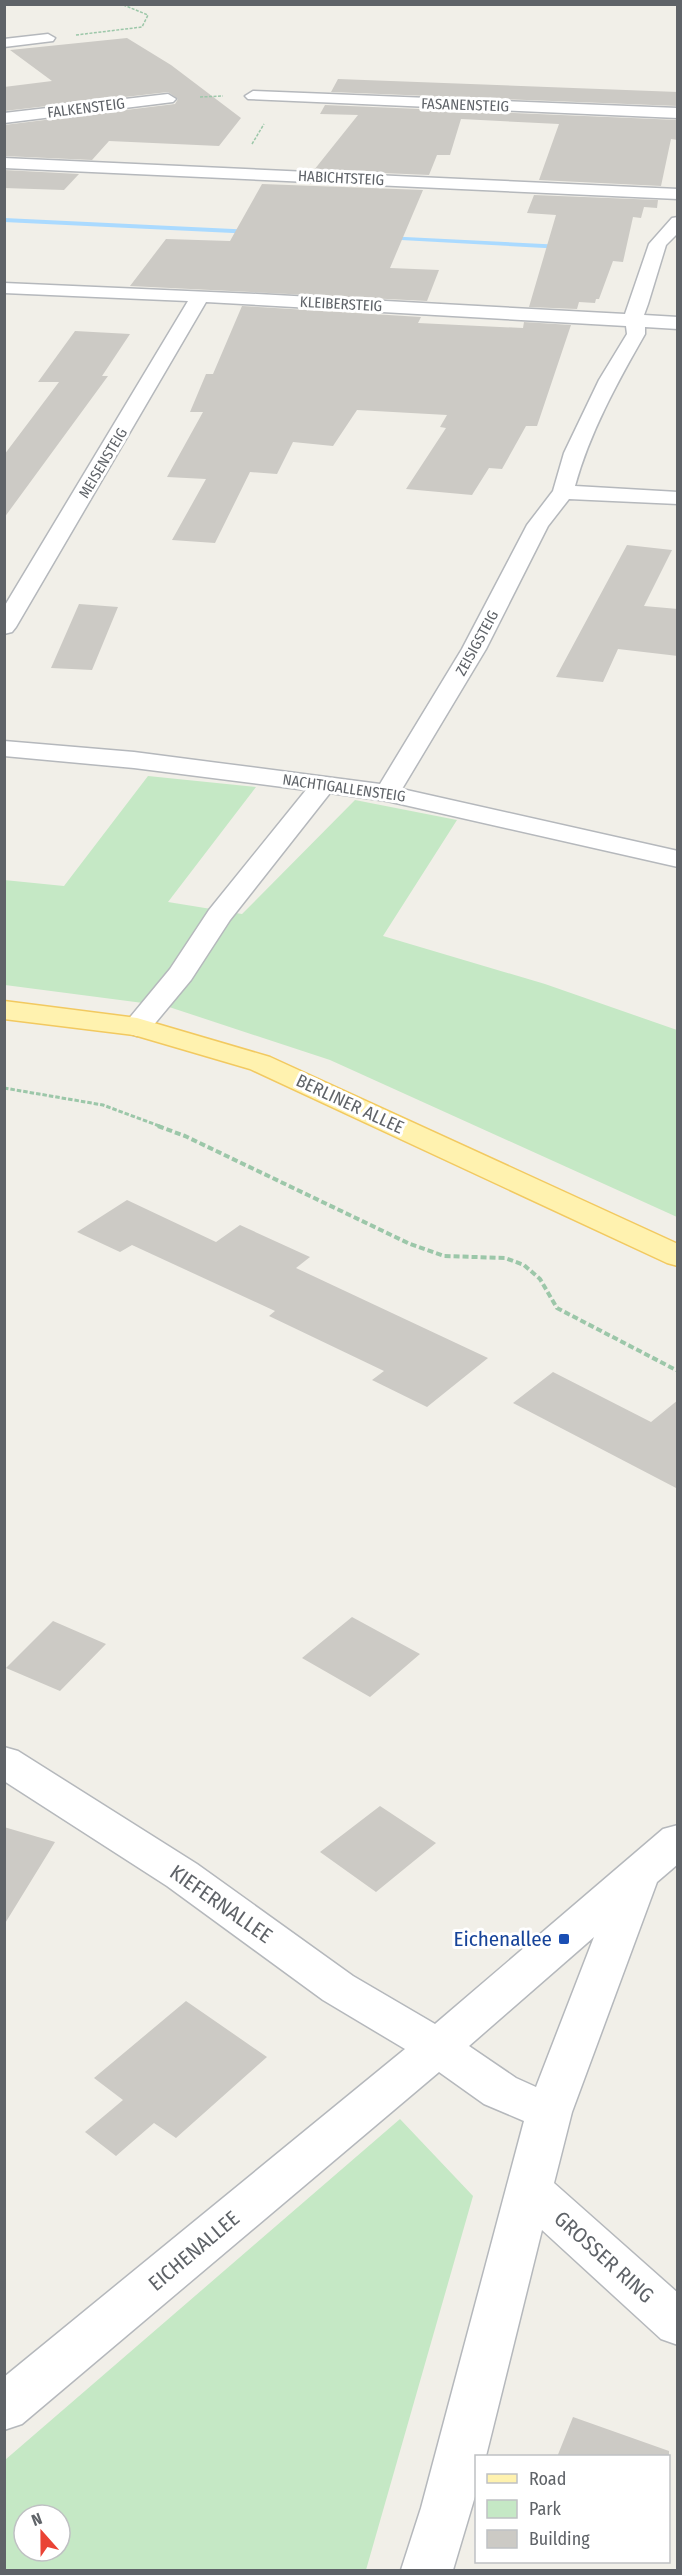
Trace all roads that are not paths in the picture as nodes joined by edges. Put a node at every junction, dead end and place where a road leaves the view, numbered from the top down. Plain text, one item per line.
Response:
1 (48, 38) road end
2 (4, 43) edge
3 (254, 96) road end
4 (168, 99) road end
5 (678, 113) edge
6 (4, 117) edge
7 (4, 163) edge
8 (678, 194) edge
9 (678, 222) edge
10 (4, 288) edge
11 (199, 298) junction
12 (635, 321) junction
13 (678, 323) edge
14 (563, 492) junction
15 (678, 498) edge
16 (4, 627) edge
17 (4, 748) edge
18 (323, 785) junction
19 (387, 793) junction
20 (678, 836) edge
21 (648, 850) junction
22 (678, 859) edge
23 (4, 1010) edge
24 (137, 1027) junction
25 (678, 1256) edge
26 (4, 1761) edge
27 (678, 1840) edge
28 (639, 1873) junction
29 (438, 2047) junction
30 (549, 2112) junction
31 (530, 2190) junction
32 (678, 2324) edge
33 (4, 2409) edge
34 (427, 2571) edge

1 - 2 street
3 - 5 street, FASANENSTEIG
4 - 6 street, FALKENSTEIG
7 - 8 street, HABICHTSTEIG
9 - 12 street, ZEISIGSTEIG
10 - 11 street, KLEIBERSTEIG
11 - 12 street, KLEIBERSTEIG
11 - 16 street, MEISENSTEIG
12 - 13 street, KLEIBERSTEIG
12 - 14 street, ZEISIGSTEIG
14 - 15 street
14 - 19 street, ZEISIGSTEIG
17 - 18 street, NACHTIGALLENSTEIG
18 - 19 street, NACHTIGALLENSTEIG
18 - 24 street
19 - 21 street, NACHTIGALLENSTEIG
20 - 21 street
21 - 22 street, NACHTIGALLENSTEIG
23 - 24 main road, BERLINER ALLEE
24 - 25 main road, BERLINER ALLEE
26 - 29 street, KIEFERNALLEE
27 - 28 street, EICHENALLEE
28 - 29 street, EICHENALLEE
28 - 30 street, EICHENALLEE
29 - 30 street
29 - 33 street, EICHENALLEE
30 - 31 street, EICHENALLEE
31 - 32 street, GROSSER RING
31 - 34 street, EICHENALLEE

